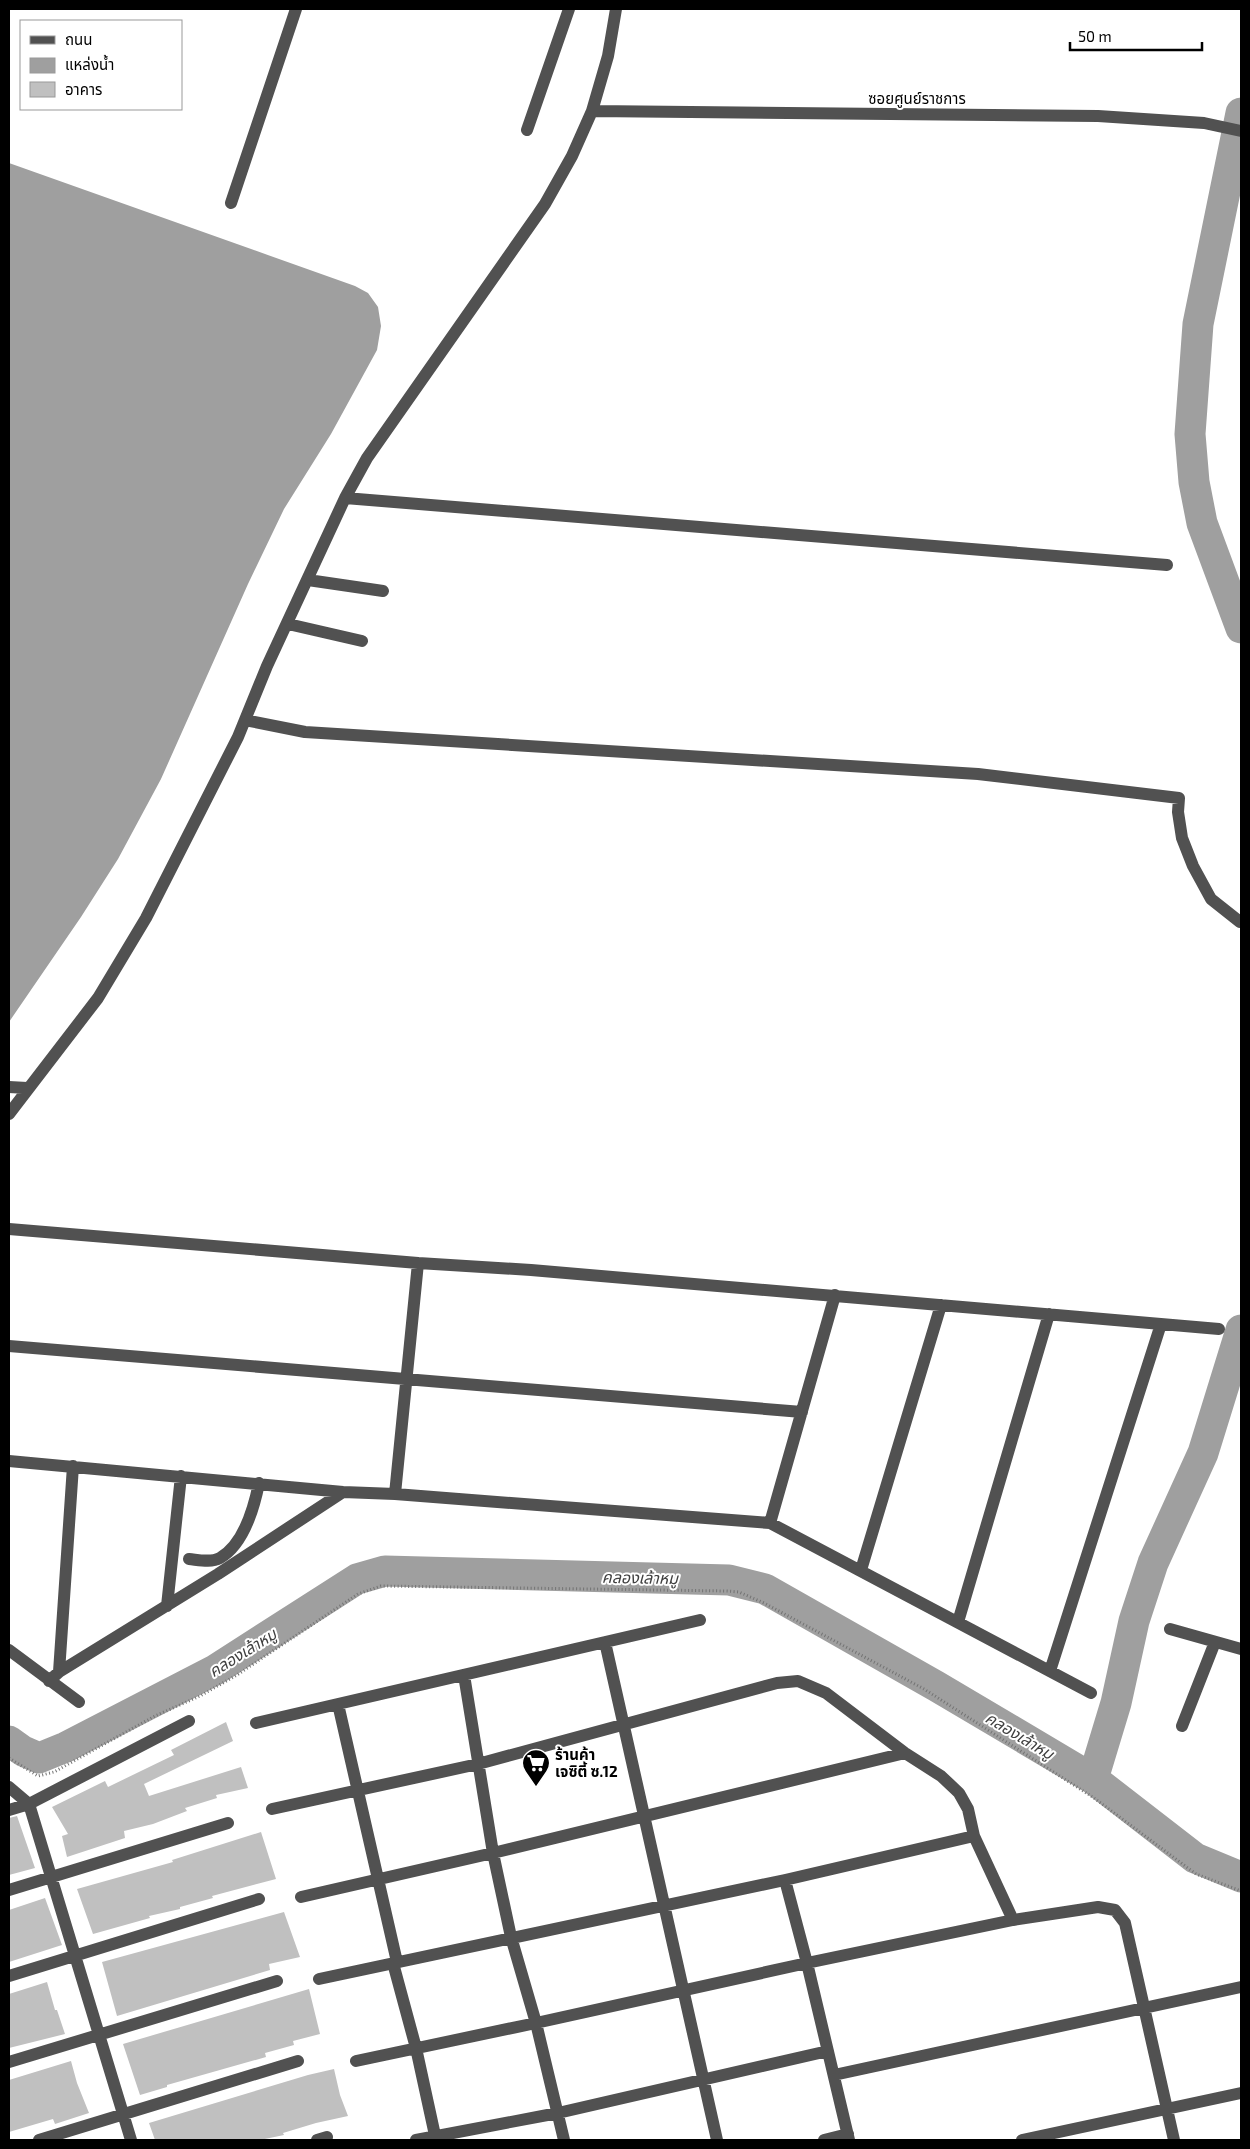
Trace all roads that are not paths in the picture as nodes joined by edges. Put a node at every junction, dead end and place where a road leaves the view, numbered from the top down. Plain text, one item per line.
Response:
1 (296, 9) edge
2 (569, 9) edge
3 (616, 9) edge
4 (592, 111) junction
5 (527, 130) dead end
6 (1241, 131) edge
7 (231, 203) dead end
8 (345, 498) junction
9 (1167, 565) dead end
10 (308, 580) junction
11 (383, 591) dead end
12 (288, 624) junction
13 (362, 641) dead end
14 (245, 720) junction
15 (1240, 922) dead end
16 (9, 1087) edge
17 (27, 1088) junction
18 (9, 1114) edge
19 (9, 1229) edge
20 (418, 1263) junction
21 (835, 1296) junction
22 (941, 1305) junction
23 (1049, 1314) junction
24 (1161, 1324) junction
25 (1219, 1329) dead end
26 (9, 1346) edge
27 (406, 1378) junction
28 (802, 1412) junction
29 (9, 1461) edge
30 (73, 1466) junction
31 (181, 1476) junction
32 (259, 1484) junction
33 (343, 1492) junction
34 (396, 1494) junction
35 (770, 1523) junction
36 (189, 1560) dead end
37 (860, 1570) junction
38 (166, 1606) junction
39 (700, 1620) dead end
40 (958, 1622) junction
41 (1170, 1629) dead end
42 (605, 1642) junction
43 (1216, 1642) junction
44 (1241, 1649) edge
45 (9, 1650) edge
46 (1050, 1671) junction
47 (464, 1675) junction
48 (54, 1676) junction
49 (1091, 1693) dead end
50 (79, 1702) dead end
51 (338, 1704) junction
52 (190, 1721) dead end
53 (256, 1723) dead end
54 (624, 1725) junction
55 (1182, 1726) dead end
56 (905, 1753) junction
57 (478, 1764) junction
58 (9, 1788) edge
59 (356, 1791) junction
60 (29, 1804) junction
61 (272, 1809) dead end
62 (9, 1810) edge
63 (644, 1816) junction
64 (228, 1823) dead end
65 (974, 1836) junction
66 (493, 1853) junction
67 (51, 1877) junction
68 (377, 1879) junction
69 (784, 1880) junction
70 (9, 1890) edge
71 (301, 1897) dead end
72 (259, 1899) dead end
73 (663, 1906) junction
74 (1013, 1920) junction
75 (511, 1937) junction
76 (75, 1955) junction
77 (395, 1962) junction
78 (807, 1963) junction
79 (9, 1976) edge
80 (319, 1979) dead end
81 (277, 1981) dead end
82 (1241, 1987) edge
83 (683, 1991) junction
84 (1145, 2008) junction
85 (536, 2024) junction
86 (99, 2036) junction
87 (416, 2048) junction
88 (828, 2051) junction
89 (298, 2061) dead end
90 (356, 2061) dead end
91 (9, 2062) edge
92 (834, 2075) junction
93 (703, 2080) junction
94 (1241, 2093) edge
95 (1167, 2109) junction
96 (558, 2113) junction
97 (123, 2114) junction
98 (849, 2137) edge
99 (436, 2138) edge
100 (39, 2140) edge
101 (131, 2140) edge
102 (416, 2140) edge
103 (564, 2140) edge
104 (717, 2140) edge
105 (824, 2140) edge
106 (1022, 2140) edge
107 (1174, 2140) edge

1 - 7 street
2 - 5 street
3 - 4 street
4 - 6 street, ซอยศูนย์ราชการ
4 - 8 street
8 - 9 street
8 - 10 street
10 - 11 street
10 - 12 street
12 - 13 street
12 - 14 street
14 - 15 street
14 - 17 street
16 - 17 street
17 - 18 street
19 - 20 street
20 - 21 street
20 - 27 street
21 - 22 street
21 - 28 street
22 - 23 street
22 - 37 street
23 - 24 street
23 - 40 street
24 - 25 street
24 - 46 street
26 - 27 street
27 - 28 street
27 - 34 street
28 - 35 street
29 - 30 street
30 - 31 street
30 - 48 street
31 - 32 street
31 - 38 street
32 - 33 street
32 - 36 street
33 - 34 street
33 - 38 street
34 - 35 street
35 - 37 street
37 - 40 street
38 - 48 street
39 - 42 street
40 - 46 street
41 - 43 street
42 - 47 street
42 - 54 street
43 - 44 street
43 - 55 street
45 - 48 street
46 - 49 street
47 - 51 street
47 - 57 street
48 - 50 street
51 - 53 street
51 - 59 street
52 - 60 street
54 - 56 street
54 - 57 street
54 - 63 street
56 - 63 street
56 - 65 street
57 - 59 street
57 - 66 street
58 - 60 street
59 - 61 street
59 - 68 street
60 - 62 street
60 - 67 street
63 - 66 street
63 - 73 street
64 - 67 street
65 - 69 street
65 - 74 street
66 - 68 street
66 - 75 street
67 - 70 street
67 - 76 street
68 - 71 street
68 - 77 street
69 - 73 street
69 - 78 street
72 - 76 street
73 - 75 street
73 - 83 street
74 - 78 street
74 - 84 street
75 - 77 street
75 - 85 street
76 - 79 street
76 - 86 street
77 - 80 street
77 - 87 street
78 - 83 street
78 - 88 street
81 - 86 street
82 - 84 street
83 - 85 street
83 - 93 street
84 - 92 street
84 - 95 street
85 - 87 street
85 - 96 street
86 - 91 street
86 - 97 street
87 - 90 street
87 - 99 street
88 - 92 street
88 - 93 street
89 - 97 street
92 - 98 street
93 - 96 street
93 - 104 street
94 - 95 street
95 - 106 street
95 - 107 street
96 - 99 street
96 - 103 street
97 - 100 street
97 - 101 street
98 - 105 street
99 - 102 street

